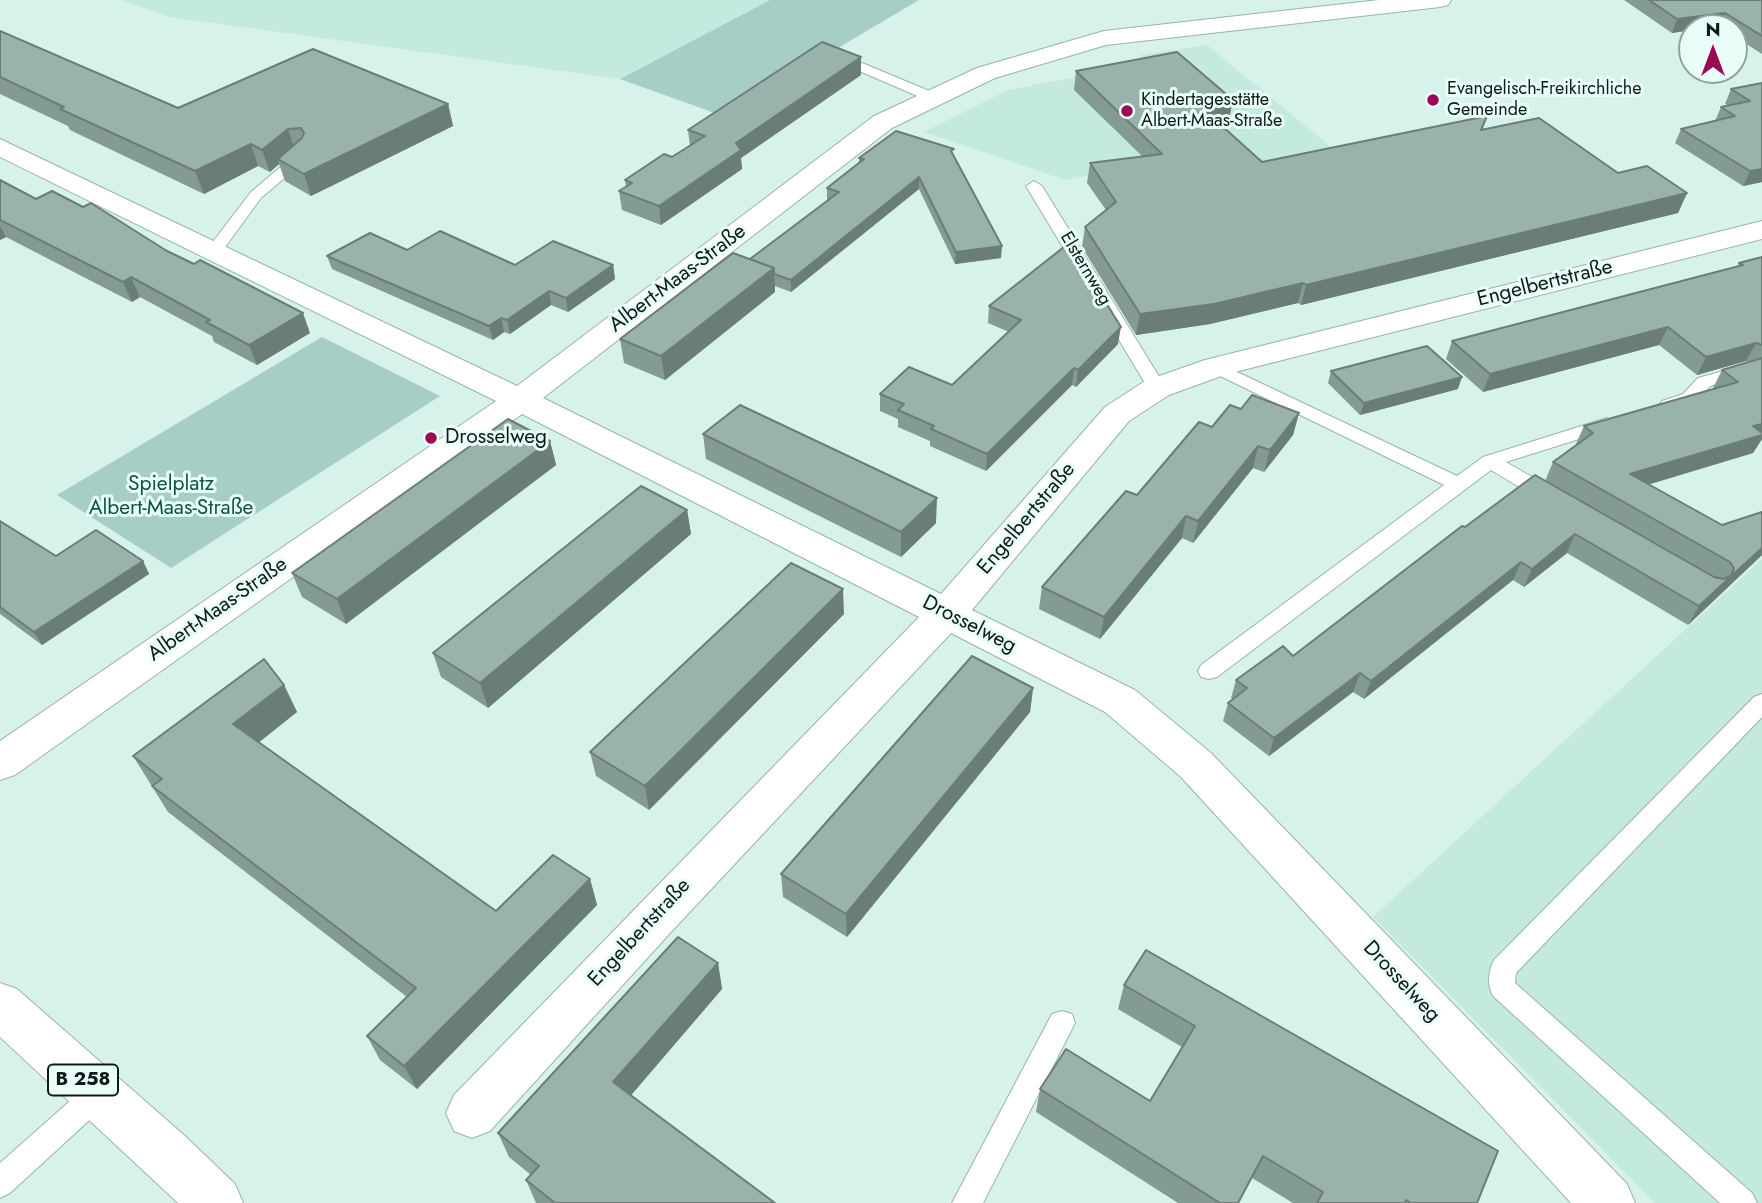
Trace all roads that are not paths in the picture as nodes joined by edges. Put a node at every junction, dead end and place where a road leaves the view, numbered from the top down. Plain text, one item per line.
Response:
1 (1426, 1) edge
2 (862, 67) edge
3 (934, 98) junction
4 (0, 147) edge
5 (302, 156) edge
6 (1034, 186) dead end
7 (1762, 230) edge
8 (214, 251) junction
9 (1216, 367) junction
10 (1747, 369) edge
11 (1157, 388) junction
12 (520, 400) junction
13 (1649, 411) edge
14 (1623, 419) edge
15 (1490, 461) junction
16 (1460, 485) junction
17 (1571, 508) edge
18 (946, 614) junction
19 (1209, 671) dead end
20 (1762, 703) edge
21 (0, 763) edge
22 (0, 1006) edge
23 (1062, 1023) dead end
24 (98, 1094) junction
25 (472, 1112) dead end
26 (0, 1183) edge
27 (216, 1203) edge
28 (967, 1203) edge
29 (1608, 1203) edge
30 (1742, 1203) edge

1 - 3 street, Albert-Maas-Straße
2 - 3 lane
3 - 12 street, Albert-Maas-Straße
4 - 8 street, Drosselweg
5 - 8 lane
6 - 11 lane, Elsternweg
7 - 9 street, Engelbertstraße
8 - 12 street, Drosselweg
9 - 11 street, Engelbertstraße
9 - 16 lane
10 - 13 lane
11 - 18 street, Engelbertstraße
12 - 18 street, Drosselweg
12 - 21 street, Albert-Maas-Straße
14 - 15 lane
15 - 16 lane
15 - 17 lane
16 - 19 lane
18 - 25 street, Engelbertstraße
18 - 29 street, Drosselweg
20 - 30 lane
22 - 24 street, B 258
23 - 28 lane
24 - 26 lane
24 - 27 street, B 258

